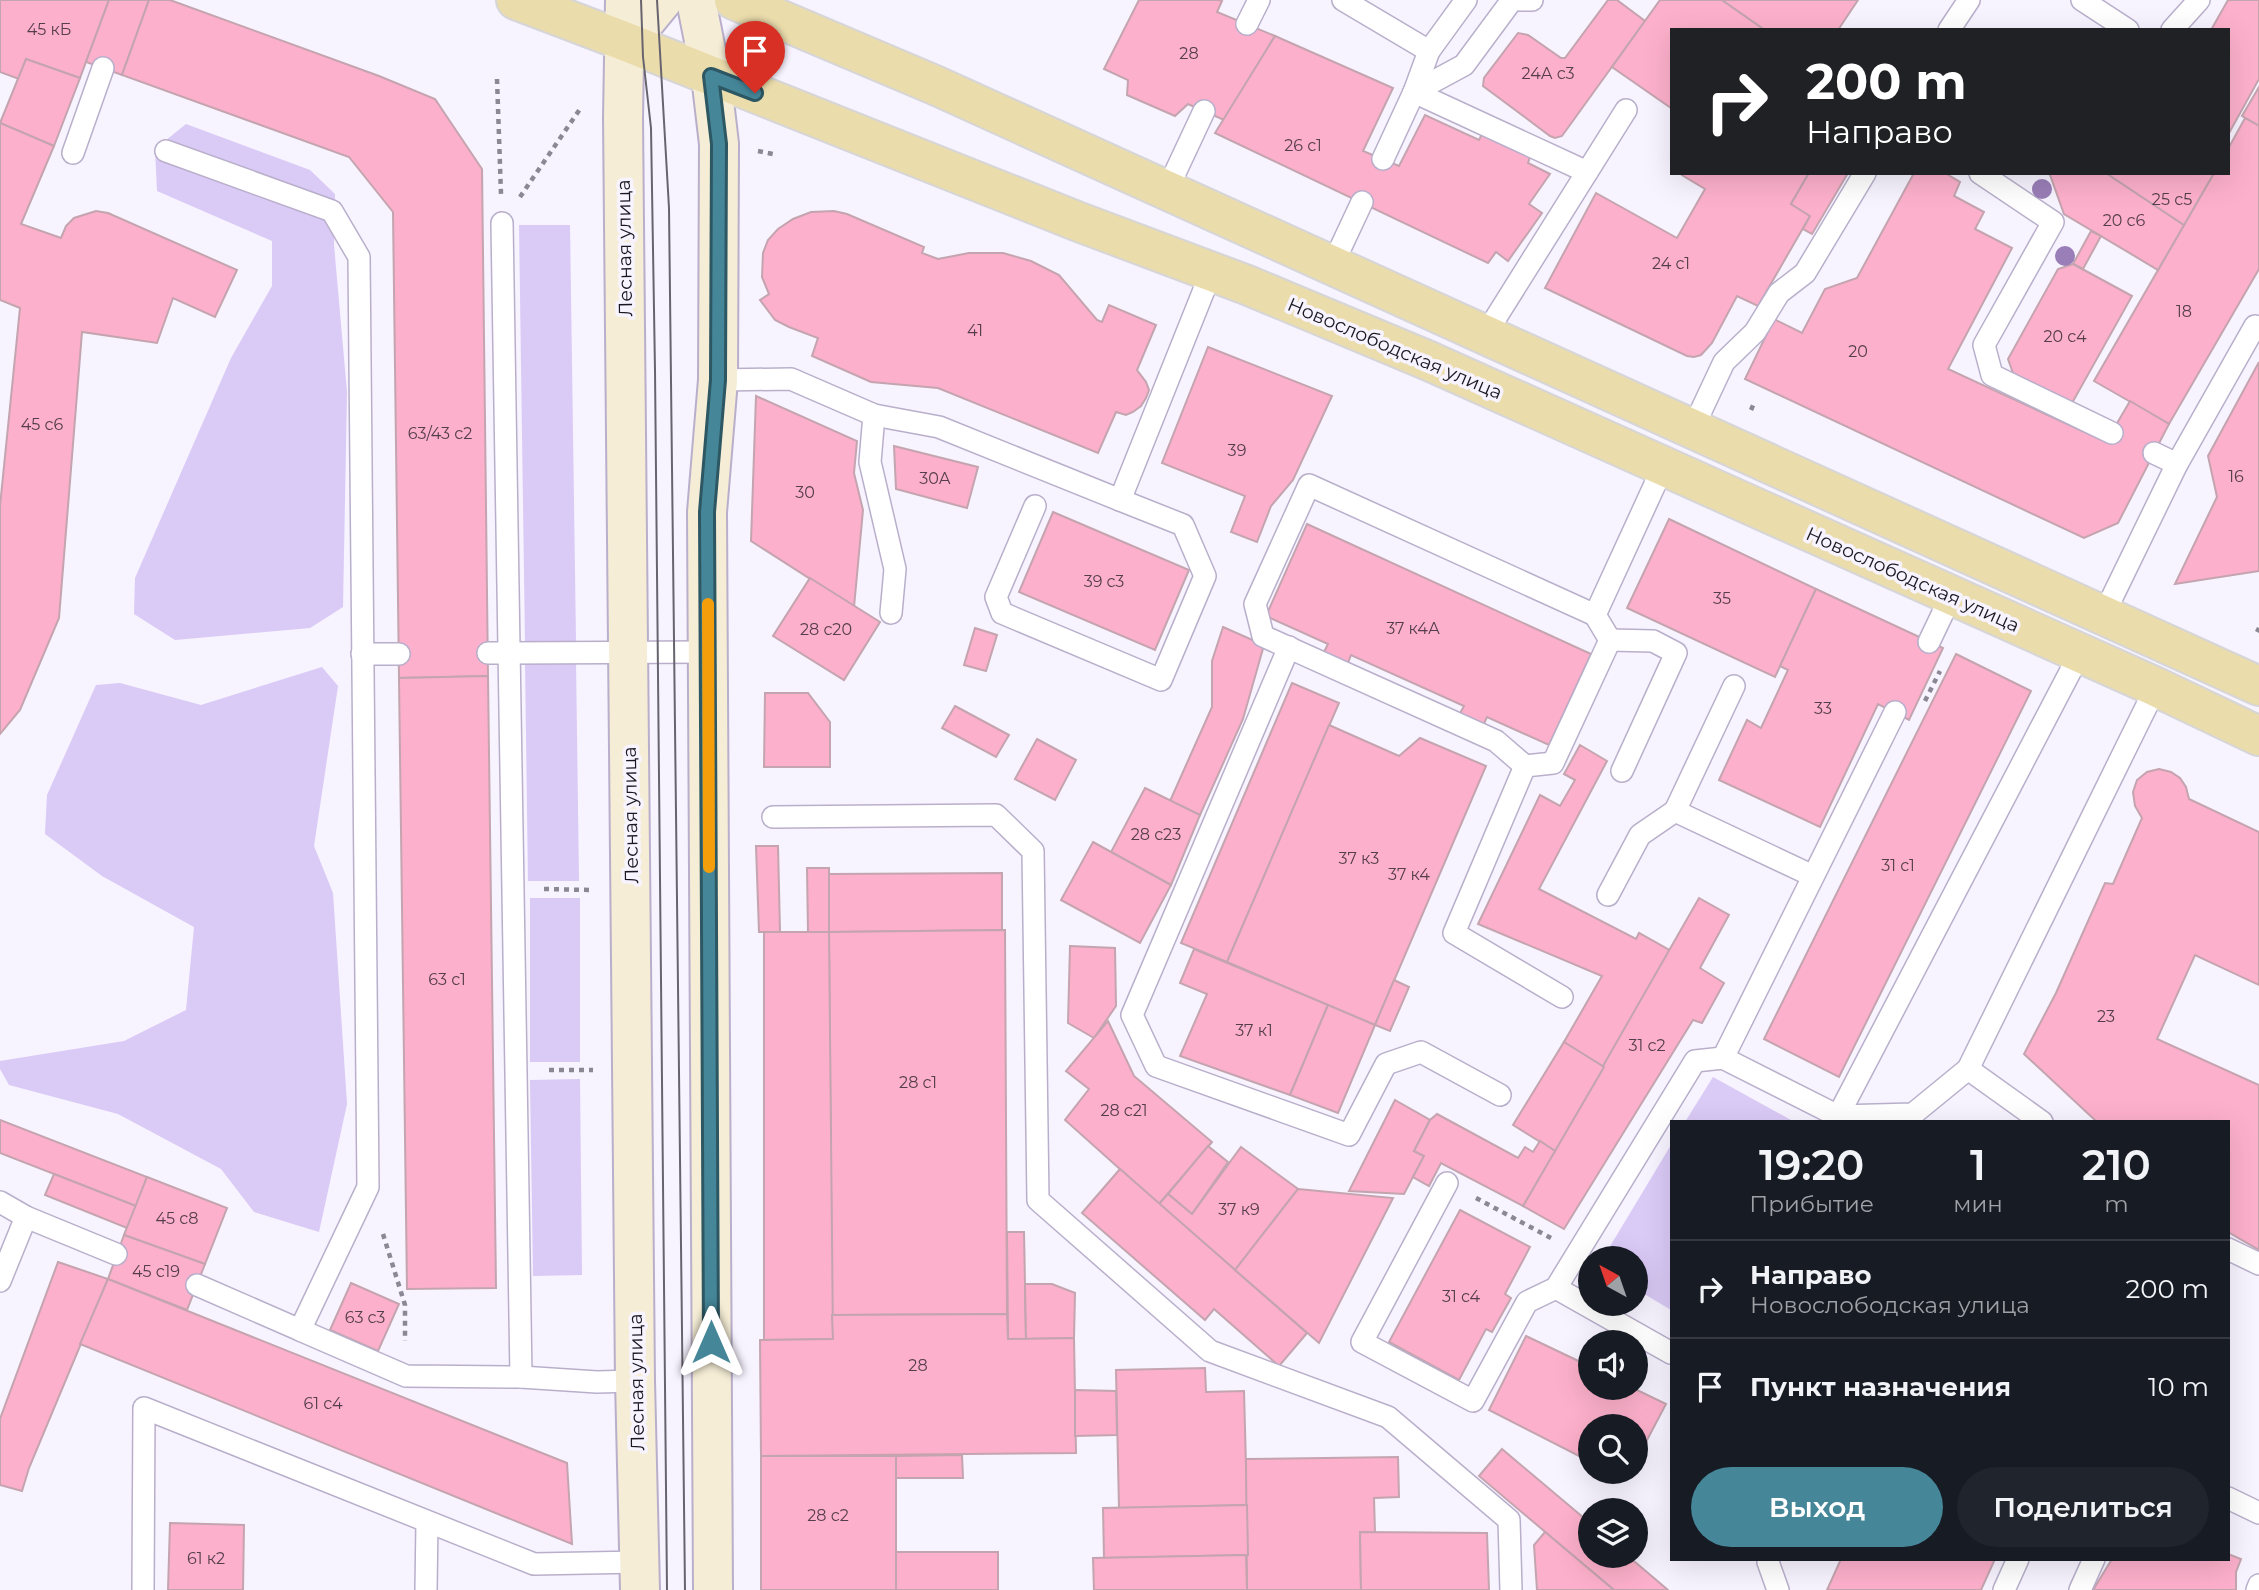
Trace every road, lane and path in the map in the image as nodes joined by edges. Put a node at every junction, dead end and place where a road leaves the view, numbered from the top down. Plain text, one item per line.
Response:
1 (516, 0) edge
2 (625, 0) edge
3 (663, 0) edge
4 (696, 0) edge
5 (734, 0) edge
6 (1259, 0) edge
7 (1343, 0) edge
8 (1466, 0) edge
9 (1512, 0) edge
10 (1520, 0) edge
11 (1532, 0) edge
12 (1969, 0) edge
13 (2082, 0) edge
14 (2199, 0) edge
15 (1247, 24) dead end
16 (1950, 28) edge
17 (2125, 28) edge
18 (2174, 28) edge
19 (624, 41) junction
20 (1429, 51) junction
21 (103, 68) dead end
22 (711, 76) junction
23 (497, 79) dead end
24 (1414, 93) junction
25 (580, 109) dead end
26 (1626, 110) dead end
27 (1204, 111) dead end
28 (166, 151) dead end
29 (73, 153) dead end
30 (1382, 159) dead end
31 (1587, 172) junction
32 (1864, 175) edge
33 (1983, 175) edge
34 (1167, 190) junction
35 (1362, 202) dead end
36 (502, 223) junction
37 (1332, 266) junction
38 (1212, 270) junction
39 (2259, 329) edge
40 (1485, 335) junction
41 (718, 380) junction
42 (874, 415) junction
43 (1692, 430) junction
44 (2112, 433) dead end
45 (2154, 453) dead end
46 (2176, 464) junction
47 (1663, 467) junction
48 (1120, 500) junction
49 (1035, 506) dead end
50 (1951, 596) junction
51 (891, 613) dead end
52 (2104, 614) junction
53 (1595, 615) junction
54 (1609, 640) junction
55 (1929, 642) dead end
56 (1289, 647) junction
57 (708, 652) junction
58 (498, 653) junction
59 (628, 653) junction
60 (2080, 653) junction
61 (362, 654) junction
62 (399, 654) dead end
63 (1943, 663) dead end
64 (1734, 686) dead end
65 (2155, 687) junction
66 (2259, 687) edge
67 (1895, 712) dead end
68 (1920, 712) dead end
69 (2259, 736) edge
70 (1525, 766) junction
71 (1622, 771) dead end
72 (1675, 811) junction
73 (773, 817) dead end
74 (1813, 876) junction
75 (1608, 895) dead end
76 (1562, 997) dead end
77 (1723, 1058) junction
78 (1968, 1069) junction
79 (1500, 1095) dead end
80 (1836, 1119) edge
81 (2039, 1120) edge
82 (1447, 1183) joint
83 (368, 1186) junction
84 (0, 1202) edge
85 (26, 1217) junction
86 (1582, 1246) edge
87 (2230, 1250) edge
88 (1578, 1253) joint
89 (116, 1254) dead end
90 (2259, 1264) edge
91 (0, 1281) edge
92 (197, 1285) dead end
93 (1556, 1288) junction
94 (300, 1330) junction
95 (1670, 1352) edge
96 (406, 1376) junction
97 (521, 1377) junction
98 (635, 1381) junction
99 (2230, 1500) edge
100 (2259, 1513) edge
101 (427, 1522) junction
102 (1768, 1561) edge
103 (2017, 1561) edge
104 (2093, 1561) edge
105 (640, 1576) edge
106 (143, 1590) edge
107 (426, 1590) edge
108 (713, 1590) edge
109 (1511, 1590) edge
110 (1778, 1590) edge
111 (2004, 1590) edge
112 (2080, 1590) edge

1 - 19 main road, Новослободская улица
2 - 19 street, Лесная улица
3 - 19 street
4 - 22 street
5 - 34 main road
6 - 15 lane
7 - 20 lane
8 - 20 lane
9 - 24 lane
10 - 11 lane
12 - 16 lane
13 - 17 lane
14 - 18 lane
19 - 22 main road, Новослободская улица
19 - 59 street, Лесная улица
20 - 24 lane
21 - 29 lane
22 - 38 main road, Новослободская улица
22 - 41 street
23 - 36 path
24 - 30 lane
24 - 31 lane
25 - 36 path
26 - 31 lane
27 - 34 lane
28 - 61 lane
31 - 40 lane
32 - 43 lane
33 - 44 lane
34 - 37 main road
35 - 37 lane
36 - 58 lane
37 - 40 main road
38 - 47 main road, Новослободская улица
38 - 48 lane
39 - 46 lane
40 - 43 main road
41 - 42 lane
41 - 57 street
42 - 48 lane
42 - 51 lane
43 - 52 main road
45 - 46 lane
46 - 52 lane
47 - 50 main road, Новослободская улица
47 - 53 lane
48 - 49 lane
50 - 55 lane
50 - 60 main road, Новослободская улица
52 - 66 main road
53 - 54 lane
53 - 56 lane
54 - 70 lane
54 - 71 lane
56 - 70 lane
56 - 79 lane
57 - 59 lane
57 - 108 street
58 - 59 lane
58 - 97 lane
59 - 98 street, Лесная улица
60 - 65 main road, Новослободская улица
60 - 80 lane
61 - 62 lane
61 - 83 lane
63 - 68 path
64 - 72 lane
65 - 69 main road, Новослободская улица
65 - 78 lane
67 - 74 lane
70 - 76 lane
72 - 74 lane
72 - 75 lane
73 - 109 lane
74 - 77 lane
77 - 80 lane
77 - 86 lane
78 - 80 lane
78 - 81 lane
82 - 88 path
82 - 93 lane
83 - 94 lane
83 - 96 path
84 - 85 lane
85 - 89 lane
85 - 91 lane
87 - 90 lane
88 - 93 lane
92 - 94 lane
93 - 95 lane
94 - 96 lane
96 - 97 lane
97 - 98 lane
98 - 105 street, Лесная улица
99 - 100 lane
101 - 105 lane
101 - 106 lane
101 - 107 lane
102 - 110 lane
103 - 111 lane
104 - 112 lane

